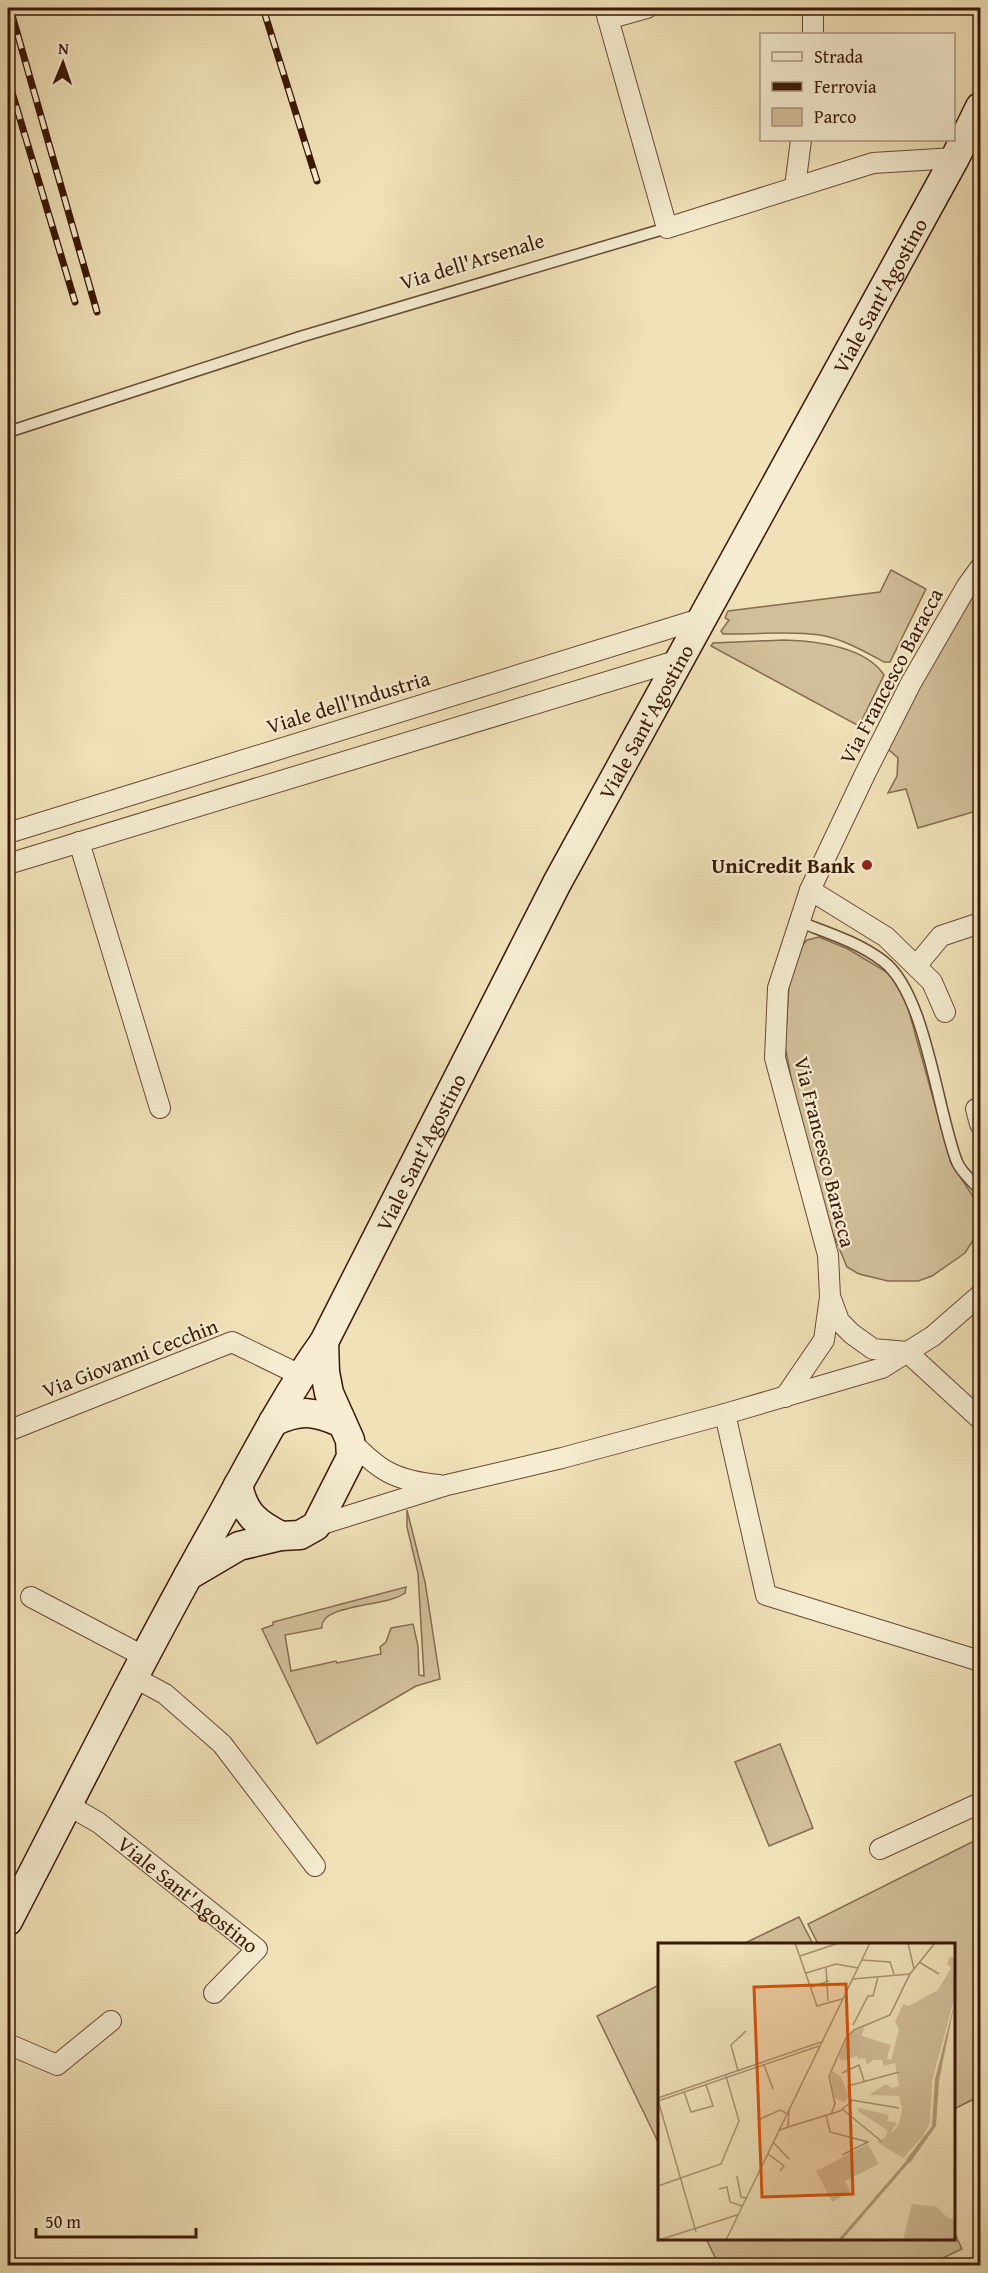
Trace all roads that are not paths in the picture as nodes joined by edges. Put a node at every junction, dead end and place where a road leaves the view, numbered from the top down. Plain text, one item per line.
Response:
1 (647, 8) edge
2 (813, 8) edge
3 (606, 13) edge
4 (813, 33) edge
5 (981, 107) edge
6 (801, 141) edge
7 (955, 158) junction
8 (795, 187) junction
9 (667, 228) junction
10 (8, 432) edge
11 (981, 568) edge
12 (703, 618) junction
13 (679, 660) junction
14 (8, 833) edge
15 (79, 842) junction
16 (8, 864) edge
17 (810, 890) junction
18 (800, 922) junction
19 (981, 923) edge
20 (916, 966) junction
21 (945, 1012) dead end
22 (160, 1108) dead end
23 (981, 1190) edge
24 (981, 1295) edge
25 (830, 1297) junction
26 (324, 1342) junction
27 (907, 1352) junction
28 (300, 1375) junction
29 (786, 1397) junction
30 (725, 1414) junction
31 (981, 1419) edge
32 (273, 1422) junction
33 (8, 1431) edge
34 (346, 1432) junction
35 (238, 1485) junction
36 (447, 1485) junction
37 (316, 1526) junction
38 (281, 1536) junction
39 (188, 1576) junction
40 (31, 1597) dead end
41 (981, 1661) edge
42 (140, 1667) junction
43 (981, 1803) edge
44 (68, 1805) junction
45 (880, 1849) dead end
46 (315, 1866) dead end
47 (8, 1921) edge
48 (214, 1993) dead end
49 (111, 2021) dead end
50 (8, 2044) edge

1 - 3 street
2 - 4 street
3 - 9 street
5 - 7 main road, Viale Sant'Agostino
6 - 8 street
7 - 8 street, Via dell'Arsenale
7 - 12 main road, Viale Sant'Agostino
8 - 9 street, Via dell'Arsenale
9 - 10 lane, Via dell'Arsenale
11 - 17 street, Via Francesco Baracca
12 - 13 main road, Viale Sant'Agostino
12 - 14 street, Viale dell'Industria
13 - 15 street
13 - 26 main road, Viale Sant'Agostino
15 - 16 street
15 - 22 street
17 - 18 street, Via Francesco Baracca
17 - 20 street
18 - 23 lane
18 - 25 street, Via Francesco Baracca
19 - 20 street
20 - 21 street
24 - 27 street
25 - 27 street
25 - 29 street, Via Francesco Baracca
26 - 28 main road, Viale Sant'Agostino
26 - 34 main road, Viale Sant'Agostino
27 - 29 street
27 - 31 street
28 - 32 main road, Viale Sant'Agostino
28 - 33 street, Via Giovanni Cecchin
29 - 30 street
30 - 36 street
30 - 41 street
32 - 34 main road
32 - 35 main road, Viale Sant'Agostino
34 - 36 street
34 - 37 main road
35 - 38 main road
35 - 39 main road, Viale Sant'Agostino
36 - 37 street
37 - 38 main road
38 - 39 main road
39 - 42 main road, Viale Sant'Agostino
40 - 42 street
42 - 44 main road, Viale Sant'Agostino
42 - 46 street
43 - 45 street
44 - 47 main road, Viale Sant'Agostino
44 - 48 street, Viale Sant'Agostino
49 - 50 street

